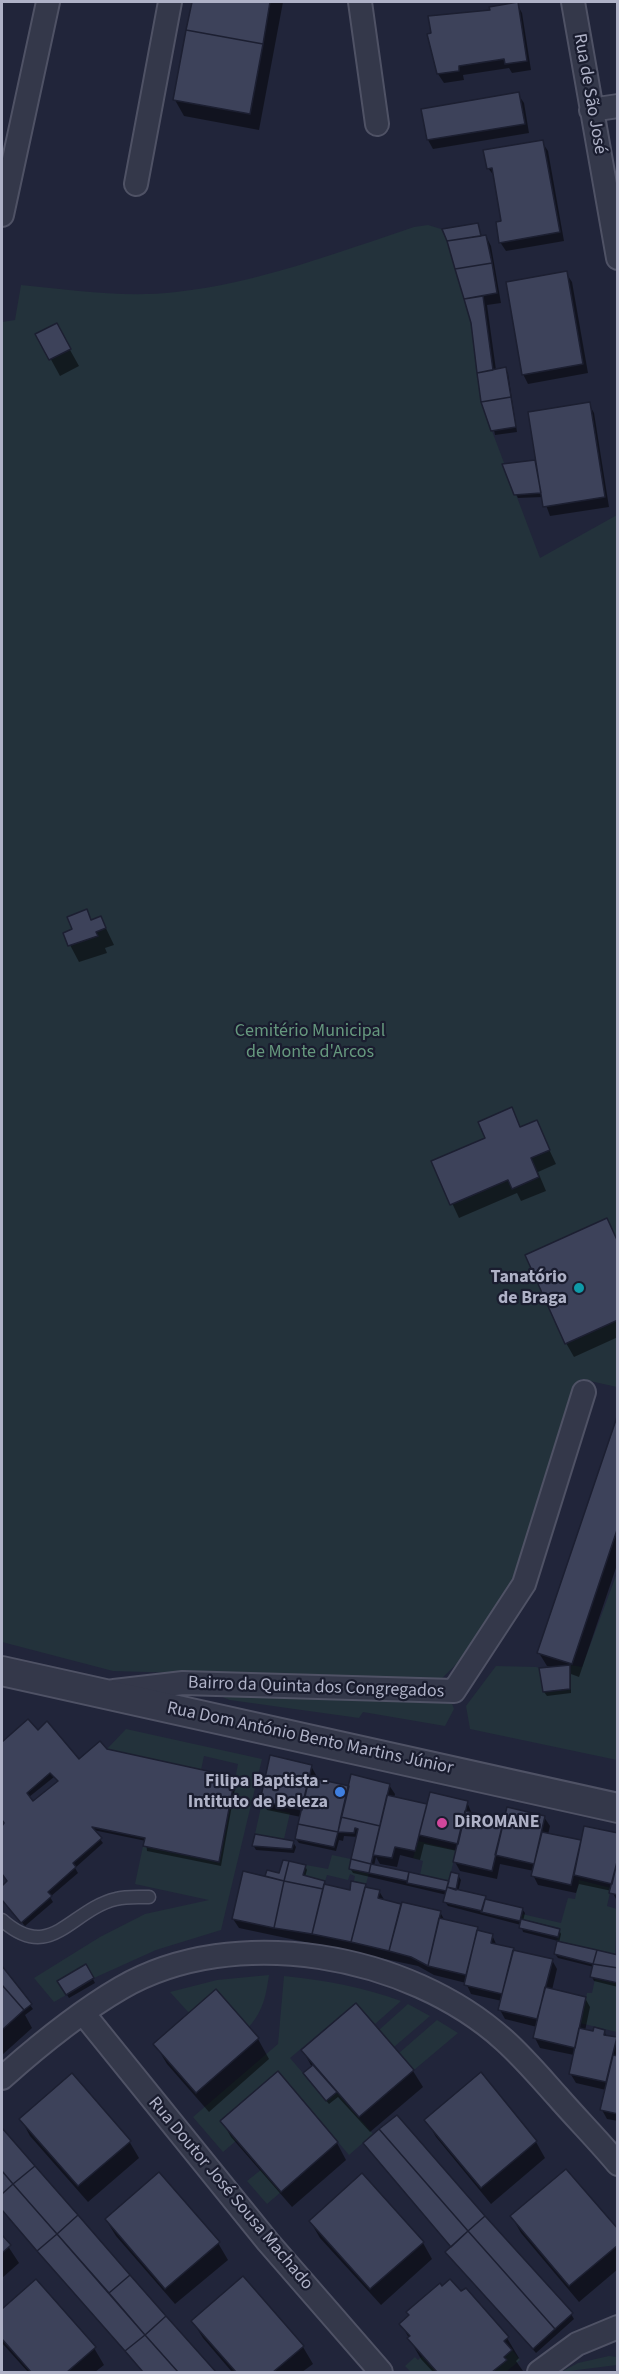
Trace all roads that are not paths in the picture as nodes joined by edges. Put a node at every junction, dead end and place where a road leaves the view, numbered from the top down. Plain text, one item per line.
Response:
1 (48, 2) edge
2 (170, 2) edge
3 (360, 2) edge
4 (573, 2) edge
5 (618, 106) edge
6 (591, 110) junction
7 (377, 124) dead end
8 (136, 184) dead end
9 (611, 184) edge
10 (2, 215) edge
11 (618, 258) edge
12 (584, 1392) dead end
13 (2, 1671) edge
14 (101, 1693) junction
15 (618, 1808) edge
16 (149, 1897) dead end
17 (2, 1920) edge
18 (82, 2013) junction
19 (2, 2078) edge
20 (618, 2164) edge
21 (618, 2327) edge
22 (381, 2373) edge
23 (540, 2373) edge

1 - 10 street
2 - 8 street
3 - 7 street
4 - 6 street, Rua de São José
5 - 6 street
6 - 9 street, Rua de São José
9 - 11 street, Rua de São José
12 - 14 street, Bairro da Quinta dos Congregados
13 - 14 street, Rua Dom António Bento Martins Júnior
14 - 15 street, Rua Dom António Bento Martins Júnior
16 - 17 lane
18 - 19 street
18 - 20 street
18 - 22 street, Rua Doutor José Sousa Machado
21 - 23 street

